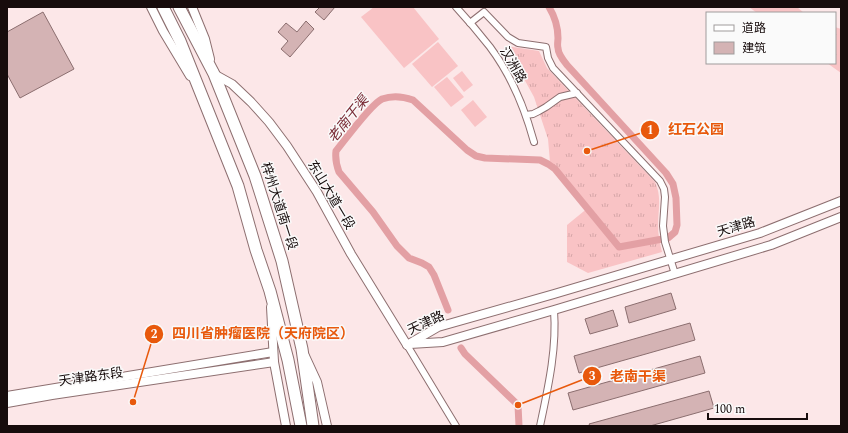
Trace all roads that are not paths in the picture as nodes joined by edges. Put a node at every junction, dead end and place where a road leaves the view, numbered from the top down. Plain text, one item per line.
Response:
1 (151, 7) edge
2 (163, 7) edge
3 (179, 7) edge
4 (192, 7) edge
5 (456, 7) edge
6 (470, 23) junction
7 (214, 74) junction
8 (577, 93) junction
9 (203, 98) junction
10 (526, 115) junction
11 (534, 142) dead end
12 (841, 201) edge
13 (841, 216) edge
14 (671, 260) junction
15 (675, 274) junction
16 (270, 291) junction
17 (554, 310) junction
18 (407, 345) junction
19 (302, 349) junction
20 (273, 352) junction
21 (274, 362) junction
22 (7, 396) edge
23 (7, 404) edge
24 (286, 426) edge
25 (301, 426) edge
26 (314, 426) edge
27 (327, 426) edge
28 (456, 426) edge
29 (540, 426) edge

1 - 9 street
2 - 9 highway
3 - 7 highway, 梓州大道南一段
4 - 7 street
5 - 6 street, 汉洲路
6 - 8 street
6 - 10 street, 汉洲路
7 - 18 street, 东山大道一段
7 - 19 highway, 梓州大道南一段
8 - 10 street
8 - 14 street
9 - 16 highway
10 - 11 street, 汉洲路
12 - 14 street, 天津路
13 - 15 street, 天津路
14 - 15 street
14 - 18 street, 天津路
15 - 17 street, 天津路
16 - 20 street
16 - 25 highway
17 - 18 street, 天津路
17 - 29 street
18 - 28 street
19 - 26 highway, 梓州大道南一段
19 - 27 street
20 - 21 street
20 - 22 street, 天津路东段
21 - 23 street, 天津路东段
21 - 24 street

